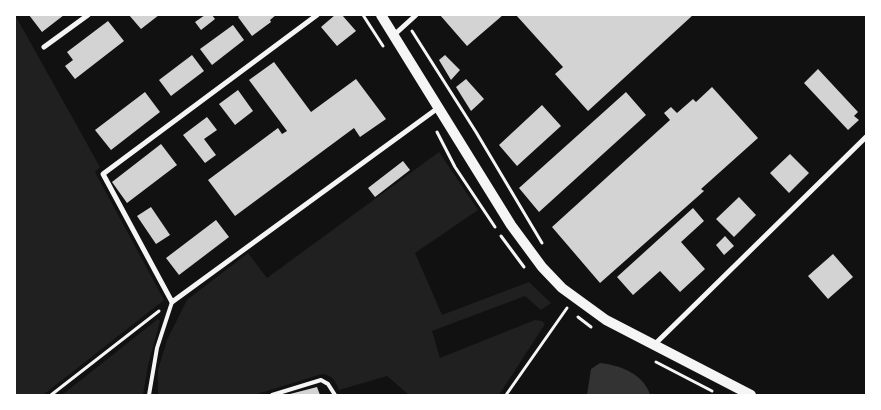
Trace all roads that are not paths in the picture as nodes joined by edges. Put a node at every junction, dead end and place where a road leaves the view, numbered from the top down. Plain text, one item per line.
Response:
1 (88, 15) edge
2 (317, 15) edge
3 (382, 15) edge
4 (416, 15) edge
5 (394, 35) junction
6 (44, 47) dead end
7 (439, 107) junction
8 (866, 137) edge
9 (172, 302) junction
10 (654, 345) junction
11 (149, 395) edge
12 (272, 395) edge
13 (336, 395) edge
14 (751, 395) edge

1 - 6 street
2 - 9 street
3 - 5 main road
4 - 5 street
5 - 7 main road
7 - 9 street
7 - 10 main road
8 - 10 street
9 - 11 lane
10 - 14 main road
12 - 13 lane

